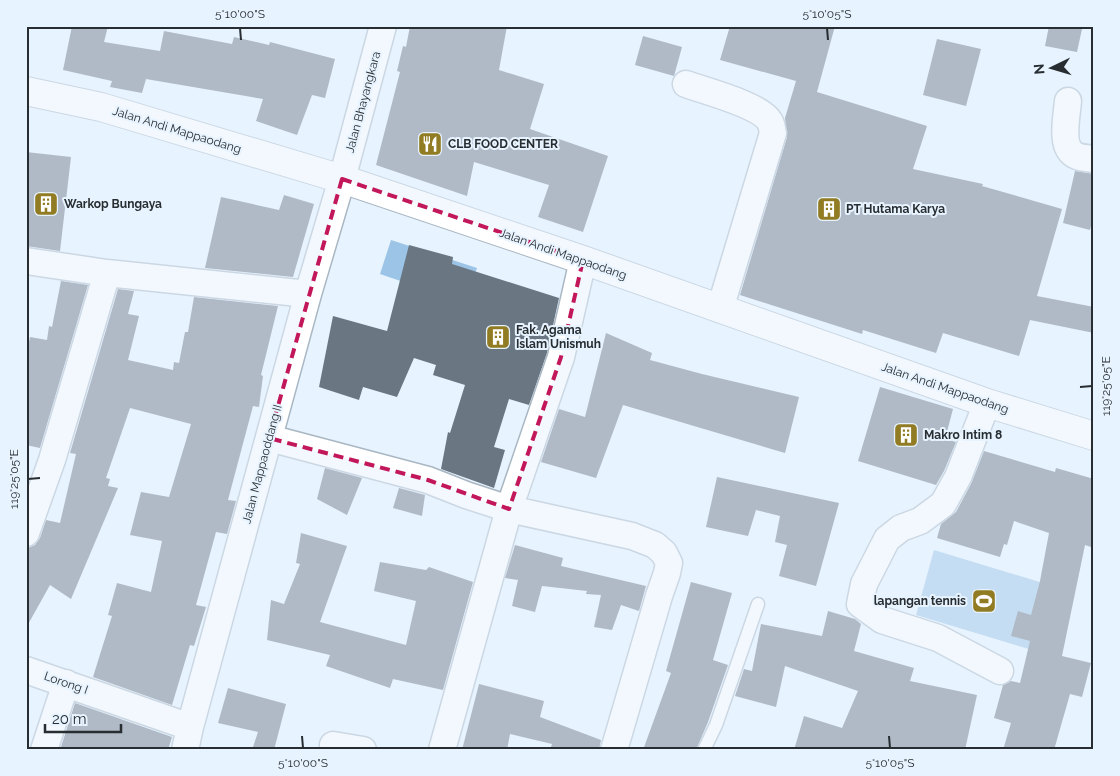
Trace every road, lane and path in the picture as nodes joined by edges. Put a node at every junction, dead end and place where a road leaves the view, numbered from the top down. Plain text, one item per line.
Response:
1 (384, 26) edge
2 (686, 84) dead end
3 (26, 91) edge
4 (1068, 101) dead end
5 (1094, 159) edge
6 (342, 179) junction
7 (582, 260) junction
8 (26, 261) edge
9 (107, 273) junction
10 (308, 294) junction
11 (720, 309) junction
12 (988, 403) junction
13 (1094, 436) edge
14 (269, 438) junction
15 (509, 509) junction
16 (26, 533) edge
17 (758, 604) dead end
18 (26, 670) edge
19 (1000, 671) dead end
20 (66, 683) junction
21 (188, 738) edge
22 (333, 744) dead end
23 (44, 750) edge
24 (363, 750) edge
25 (442, 750) edge
26 (614, 750) edge
27 (704, 750) edge

1 - 6 street, Jalan Bhayangkara
2 - 11 street
3 - 6 street, Jalan Andi Mappaodang
4 - 5 street
6 - 7 street, Jalan Andi Mappaodang
6 - 10 street, Jalan Mappaoddang II
7 - 11 street, Jalan Andi Mappaodang
7 - 15 street
8 - 9 street
9 - 10 street
9 - 16 street
10 - 14 street, Jalan Mappaoddang II
11 - 12 street, Jalan Andi Mappaodang
12 - 13 street, Jalan Andi Mappaodang
12 - 19 street
14 - 15 street
14 - 21 street, Jalan Mappaoddang II
15 - 25 street
15 - 26 street
17 - 27 lane
18 - 20 street, Lorong I
20 - 21 street, Lorong I
20 - 23 street
22 - 24 street

